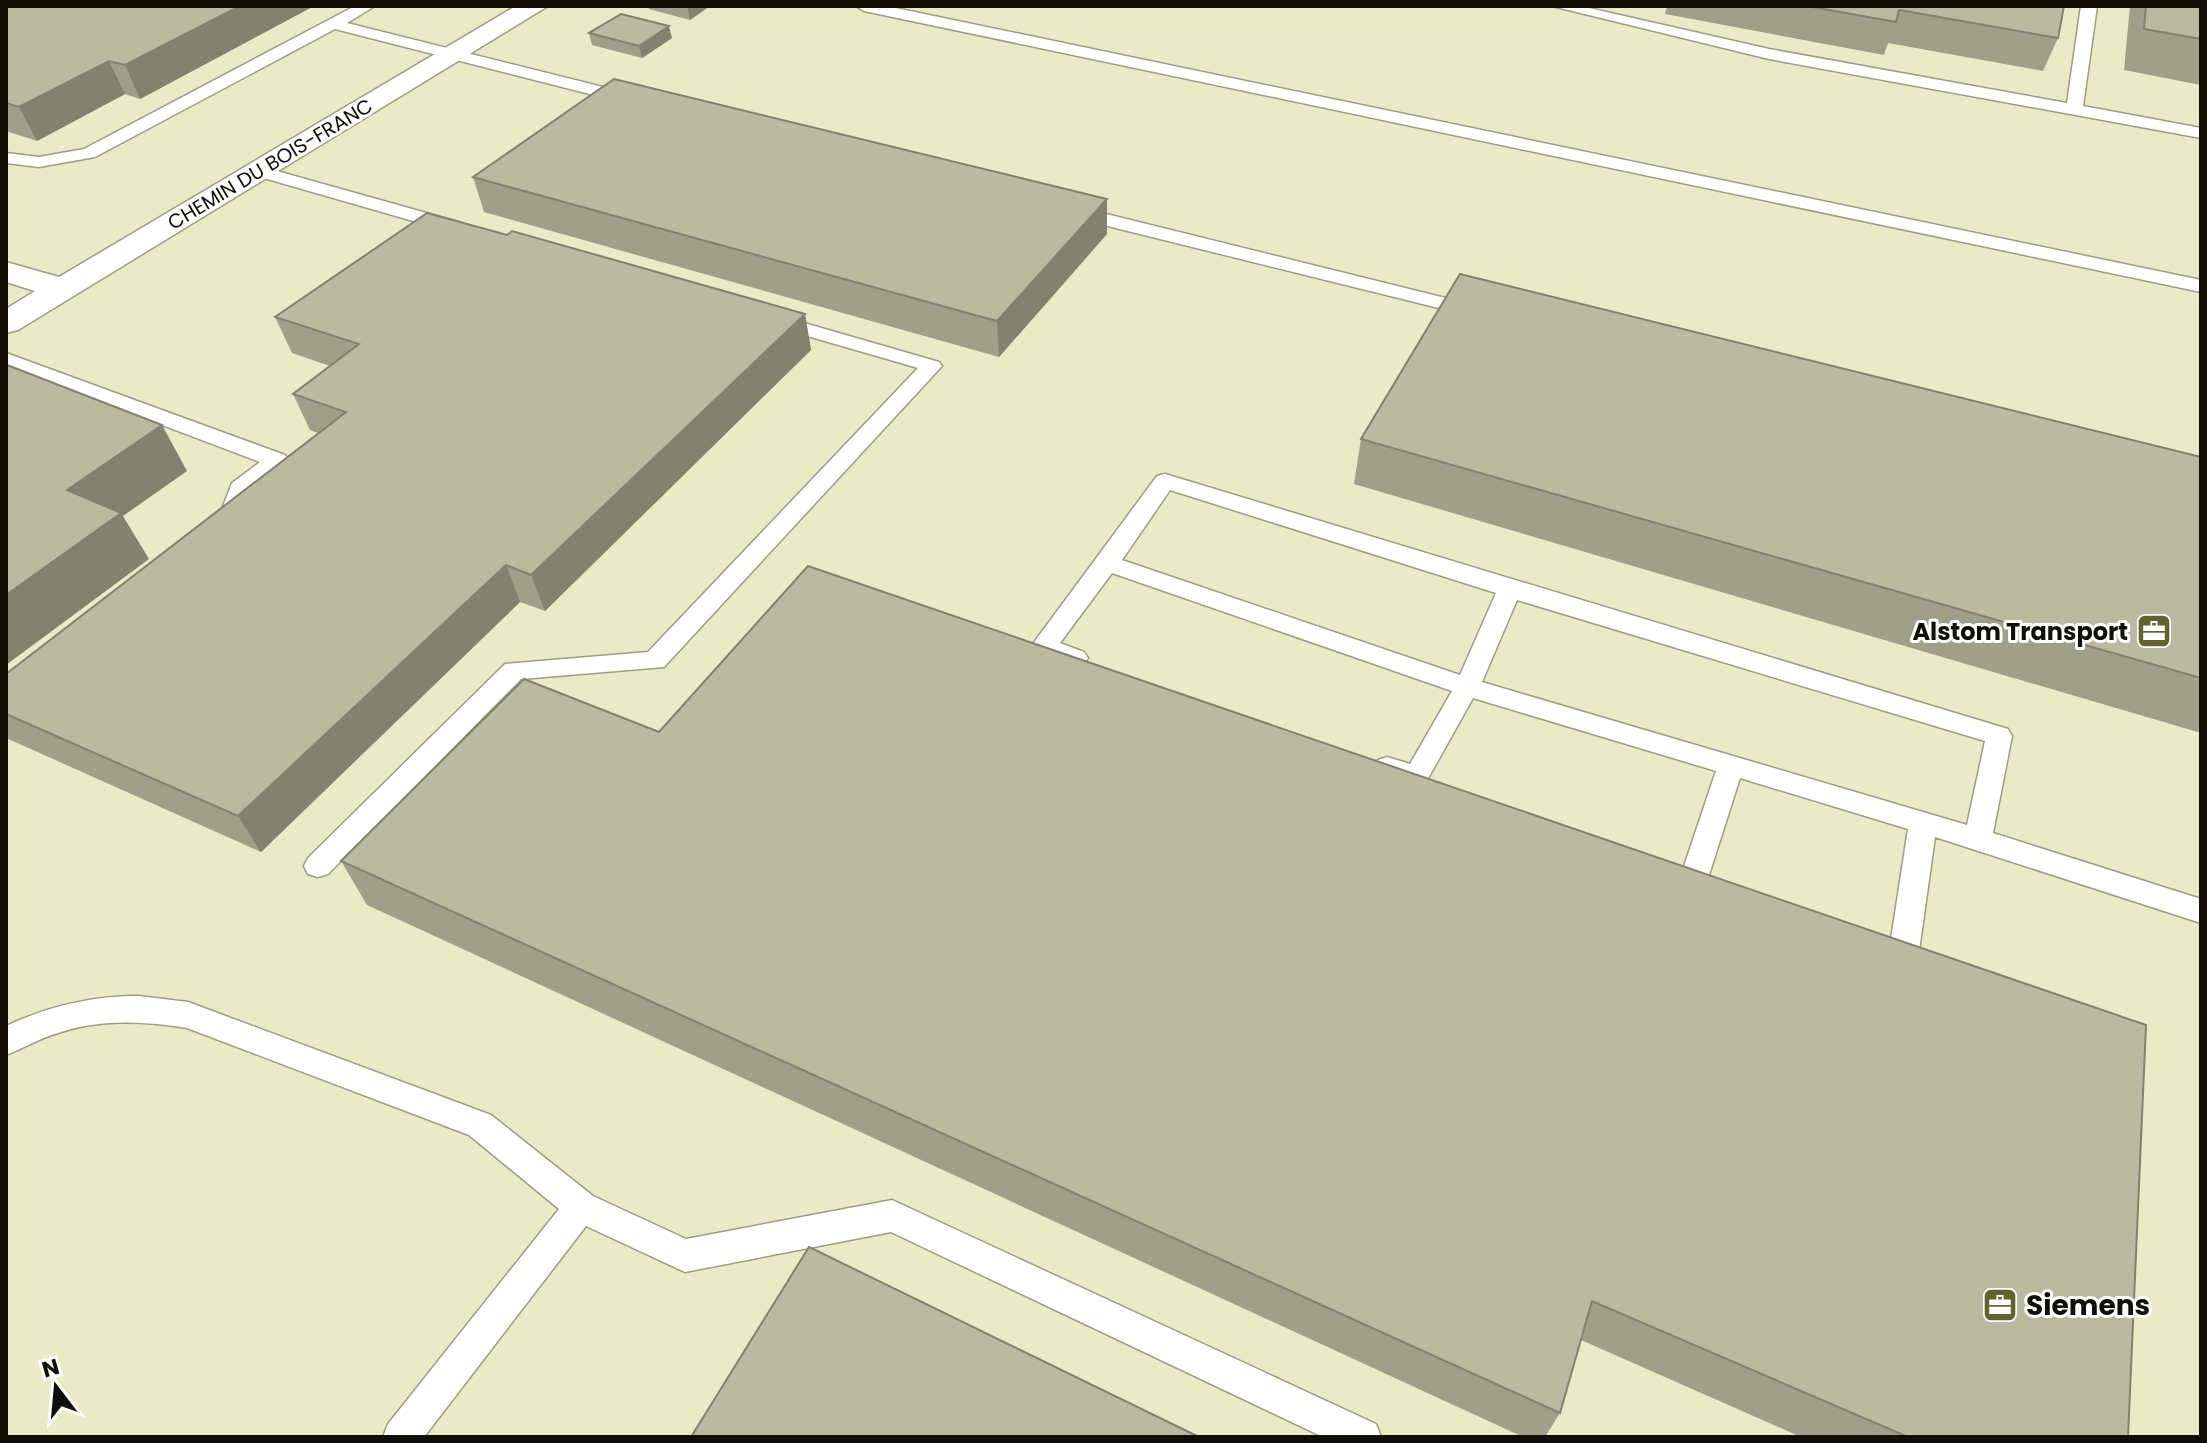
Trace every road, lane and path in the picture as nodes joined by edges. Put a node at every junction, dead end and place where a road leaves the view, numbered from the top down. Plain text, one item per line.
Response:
1 (367, 6) edge
2 (535, 6) edge
3 (864, 6) edge
4 (1560, 6) edge
5 (2089, 6) edge
6 (334, 24) junction
7 (453, 55) junction
8 (645, 103) edge
9 (2074, 109) junction
10 (2201, 133) edge
11 (6, 158) edge
12 (259, 171) junction
13 (1057, 207) edge
14 (476, 233) edge
15 (6, 272) edge
16 (2201, 286) edge
17 (62, 289) junction
18 (749, 313) edge
19 (1501, 317) edge
20 (6, 323) edge
21 (6, 359) edge
22 (203, 545) edge
23 (1107, 563) junction
24 (1510, 589) junction
25 (1104, 668) edge
26 (1467, 687) junction
27 (1357, 756) edge
28 (1731, 766) junction
29 (1923, 823) junction
30 (1978, 839) junction
31 (318, 866) dead end
32 (1695, 875) edge
33 (2201, 911) edge
34 (1902, 965) edge
35 (6, 1041) edge
36 (581, 1207) junction
37 (401, 1437) edge
38 (1363, 1437) edge

1 - 6 lane
2 - 7 street, CHEMIN DU BOIS-FRANC
3 - 16 lane
4 - 9 lane
5 - 9 lane
6 - 7 lane
6 - 11 lane
7 - 8 lane
7 - 12 street, CHEMIN DU BOIS-FRANC
9 - 10 lane
12 - 14 lane
12 - 17 street, CHEMIN DU BOIS-FRANC
13 - 19 lane
15 - 17 street
17 - 20 street, CHEMIN DU BOIS-FRANC
18 - 31 lane
21 - 22 lane
23 - 24 lane
23 - 25 lane
23 - 26 lane
24 - 26 lane
24 - 30 lane
26 - 27 lane
26 - 28 lane
28 - 29 lane
28 - 32 lane
29 - 30 lane
29 - 34 lane
30 - 33 lane
35 - 36 lane
36 - 37 lane
36 - 38 lane

